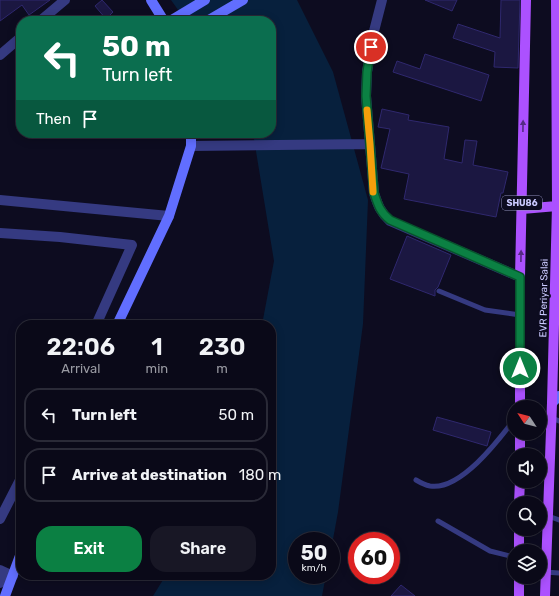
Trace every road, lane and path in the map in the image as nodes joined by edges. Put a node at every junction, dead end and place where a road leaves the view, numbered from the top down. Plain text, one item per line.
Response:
1 (65, 0) edge
2 (151, 0) edge
3 (206, 0) edge
4 (243, 0) edge
5 (382, 0) edge
6 (526, 0) edge
7 (556, 0) edge
8 (46, 16) edge
9 (161, 16) edge
10 (178, 16) edge
11 (216, 16) edge
12 (16, 41) edge
13 (0, 55) edge
14 (558, 110) edge
15 (191, 138) edge
16 (370, 144) junction
17 (192, 146) junction
18 (558, 168) edge
19 (0, 200) edge
20 (557, 206) junction
21 (522, 209) junction
22 (169, 216) junction
23 (0, 233) edge
24 (520, 277) junction
25 (439, 291) dead end
26 (520, 315) junction
27 (98, 320) edge
28 (118, 320) edge
29 (556, 399) edge
30 (520, 400) edge
31 (555, 420) edge
32 (507, 429) edge
33 (416, 480) dead end
34 (16, 488) edge
35 (548, 516) junction
36 (0, 519) edge
37 (438, 520) dead end
38 (559, 520) edge
39 (546, 544) edge
40 (507, 555) edge
41 (16, 560) edge
42 (547, 572) edge
43 (6, 573) edge
44 (559, 573) edge
45 (0, 583) edge
46 (519, 584) edge
47 (545, 584) edge
48 (5, 596) edge
49 (519, 596) edge
50 (545, 596) edge

1 - 8 street
2 - 9 street
3 - 10 street
4 - 11 street
5 - 16 street
21 -> 6 main road, SHU86
7 - 14 main road, EVR Periyar Salai
12 - 13 street
14 - 18 main road, EVR Periyar Salai
15 - 17 street
16 - 17 street
16 - 24 street
17 - 22 street
18 - 20 main road, EVR Periyar Salai
19 - 22 street
20 - 21 main road
20 - 29 main road, EVR Periyar Salai
24 -> 21 main road, SHU86
22 - 28 street
23 - 27 street
24 - 26 main road, SHU86
25 - 26 lane
26 - 30 main road, SHU86
29 - 31 main road, EVR Periyar Salai
31 - 35 main road, EVR Periyar Salai
32 - 33 lane
34 - 36 street
35 - 38 lane
35 - 39 main road, EVR Periyar Salai
37 - 40 lane
41 - 43 street
42 - 44 lane
43 - 45 street
43 - 48 street
46 - 49 main road
47 - 50 main road, EVR Periyar Salai

